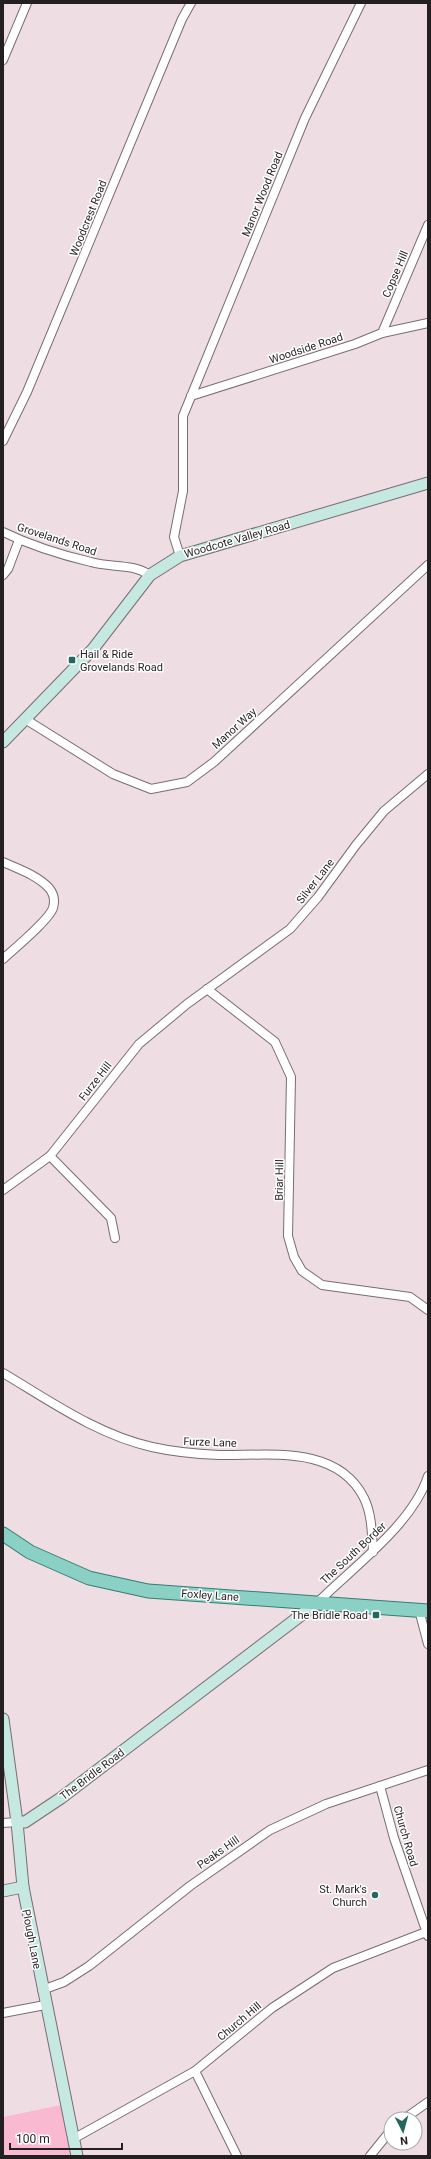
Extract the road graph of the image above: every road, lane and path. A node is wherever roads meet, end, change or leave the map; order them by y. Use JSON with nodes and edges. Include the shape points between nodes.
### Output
{"nodes":[{"id":1,"x":27,"y":3,"type":"edge"},
{"id":2,"x":191,"y":3,"type":"edge"},
{"id":3,"x":361,"y":3,"type":"edge"},
{"id":4,"x":3,"y":60,"type":"edge"},
{"id":5,"x":428,"y":225,"type":"edge"},
{"id":6,"x":428,"y":323,"type":"edge"},
{"id":7,"x":382,"y":333,"type":"junction"},
{"id":8,"x":191,"y":396,"type":"junction"},
{"id":9,"x":3,"y":441,"type":"edge"},
{"id":10,"x":428,"y":483,"type":"edge"},
{"id":11,"x":3,"y":532,"type":"edge"},
{"id":12,"x":19,"y":540,"type":"junction"},
{"id":13,"x":180,"y":556,"type":"junction"},
{"id":14,"x":428,"y":565,"type":"edge"},
{"id":15,"x":3,"y":575,"type":"edge"},
{"id":16,"x":150,"y":576,"type":"junction"},
{"id":17,"x":25,"y":719,"type":"junction"},
{"id":18,"x":3,"y":742,"type":"edge"},
{"id":19,"x":428,"y":774,"type":"edge"},
{"id":20,"x":3,"y":862,"type":"edge"},
{"id":21,"x":3,"y":959,"type":"edge"},
{"id":22,"x":207,"y":989,"type":"junction"},
{"id":23,"x":50,"y":1156,"type":"junction"},
{"id":24,"x":3,"y":1190,"type":"edge"},
{"id":25,"x":115,"y":1238,"type":"dead end"},
{"id":26,"x":428,"y":1310,"type":"edge"},
{"id":27,"x":3,"y":1374,"type":"edge"},
{"id":28,"x":428,"y":1478,"type":"edge"},
{"id":29,"x":3,"y":1534,"type":"edge"},
{"id":30,"x":373,"y":1552,"type":"junction"},
{"id":31,"x":317,"y":1603,"type":"junction"},
{"id":32,"x":423,"y":1610,"type":"edge"},
{"id":33,"x":428,"y":1644,"type":"edge"},
{"id":34,"x":3,"y":1719,"type":"edge"},
{"id":35,"x":428,"y":1770,"type":"edge"},
{"id":36,"x":380,"y":1786,"type":"junction"},
{"id":37,"x":17,"y":1822,"type":"junction"},
{"id":38,"x":3,"y":1823,"type":"edge"},
{"id":39,"x":22,"y":1887,"type":"junction"},
{"id":40,"x":3,"y":1891,"type":"edge"},
{"id":41,"x":427,"y":1935,"type":"edge"},
{"id":42,"x":42,"y":1990,"type":"junction"},
{"id":43,"x":45,"y":2005,"type":"junction"},
{"id":44,"x":3,"y":2013,"type":"edge"},
{"id":45,"x":195,"y":2071,"type":"junction"},
{"id":46,"x":428,"y":2102,"type":"edge"},
{"id":47,"x":415,"y":2111,"type":"edge"},
{"id":48,"x":72,"y":2139,"type":"junction"},
{"id":49,"x":383,"y":2140,"type":"edge"},
{"id":50,"x":77,"y":2156,"type":"edge"},
{"id":51,"x":237,"y":2156,"type":"edge"},
{"id":52,"x":370,"y":2156,"type":"edge"}],
"edges":[{"from":1,"to":4,"type":"street"},
{"from":2,"to":9,"type":"street","name":"Woodcrest Road","via":[[182,19],[28,392]]},
{"from":3,"to":8,"type":"street","name":"Manor Wood Road","via":[[305,118]]},
{"from":5,"to":7,"type":"street","name":"Copse Hill"},
{"from":6,"to":7,"type":"street","name":"Woodside Road"},
{"from":7,"to":8,"type":"street","name":"Woodside Road"},
{"from":8,"to":13,"type":"street","name":"Manor Wood Road","via":[[183,416],[183,491],[174,537]]},
{"from":10,"to":13,"type":"street","name":"Woodcote Valley Road"},
{"from":11,"to":12,"type":"street","name":"Grovelands Road"},
{"from":12,"to":15,"type":"street","via":[[8,569]]},
{"from":12,"to":16,"type":"street","name":"Grovelands Road","via":[[91,563],[139,568]]},
{"from":13,"to":16,"type":"street","name":"Woodcote Valley Road"},
{"from":14,"to":17,"type":"street","name":"Manor Way","via":[[214,762],[187,782],[151,789],[113,774]]},
{"from":16,"to":17,"type":"street","name":"Woodcote Valley Road","via":[[93,649]]},
{"from":17,"to":18,"type":"street","name":"Woodcote Valley Road"},
{"from":19,"to":22,"type":"street","name":"Silver Lane","via":[[397,798],[380,816],[290,929]]},
{"from":20,"to":21,"type":"street","via":[[48,887],[54,902],[50,914]]},
{"from":22,"to":23,"type":"street","name":"Furze Hill","via":[[138,1044]]},
{"from":22,"to":26,"type":"street","name":"Briar Hill","via":[[275,1042],[291,1077],[288,1236],[294,1257],[302,1271],[322,1285],[410,1297]]},
{"from":23,"to":24,"type":"street","name":"Furze Hill"},
{"from":23,"to":25,"type":"street","via":[[111,1218]]},
{"from":27,"to":30,"type":"street","name":"Furze Lane","via":[[98,1428],[140,1444],[184,1452],[290,1454],[332,1467],[350,1480],[365,1499],[369,1512]]},
{"from":28,"to":30,"type":"street","name":"The South Border","via":[[398,1525]]},
{"from":29,"to":31,"type":"main road","name":"Foxley Lane","via":[[30,1552],[89,1578],[148,1591]]},
{"from":30,"to":31,"type":"street","name":"The South Border"},
{"from":31,"to":32,"type":"main road","name":"Foxley Lane"},
{"from":31,"to":37,"type":"street","name":"The Bridle Road","via":[[61,1798],[25,1822]]},
{"from":32,"to":33,"type":"street"},
{"from":34,"to":37,"type":"street","name":"Plough Lane"},
{"from":35,"to":36,"type":"street","name":"Peaks Hill"},
{"from":36,"to":41,"type":"street","name":"Church Road","via":[[394,1838]]},
{"from":36,"to":42,"type":"street","name":"Peaks Hill","via":[[326,1804],[270,1830],[220,1863],[89,1966],[64,1982]]},
{"from":37,"to":38,"type":"street"},
{"from":37,"to":39,"type":"street","name":"Plough Lane"},
{"from":39,"to":40,"type":"street"},
{"from":39,"to":42,"type":"street","name":"Plough Lane"},
{"from":41,"to":45,"type":"street","name":"Church Hill","via":[[333,1968],[272,2008]]},
{"from":42,"to":43,"type":"street","name":"Plough Lane"},
{"from":43,"to":44,"type":"street"},
{"from":43,"to":48,"type":"street","name":"Plough Lane"},
{"from":45,"to":48,"type":"street","name":"Church Hill"},
{"from":45,"to":51,"type":"street"},
{"from":46,"to":47,"type":"street"},
{"from":48,"to":50,"type":"street","name":"Plough Lane"},
{"from":49,"to":52,"type":"street"}]}
